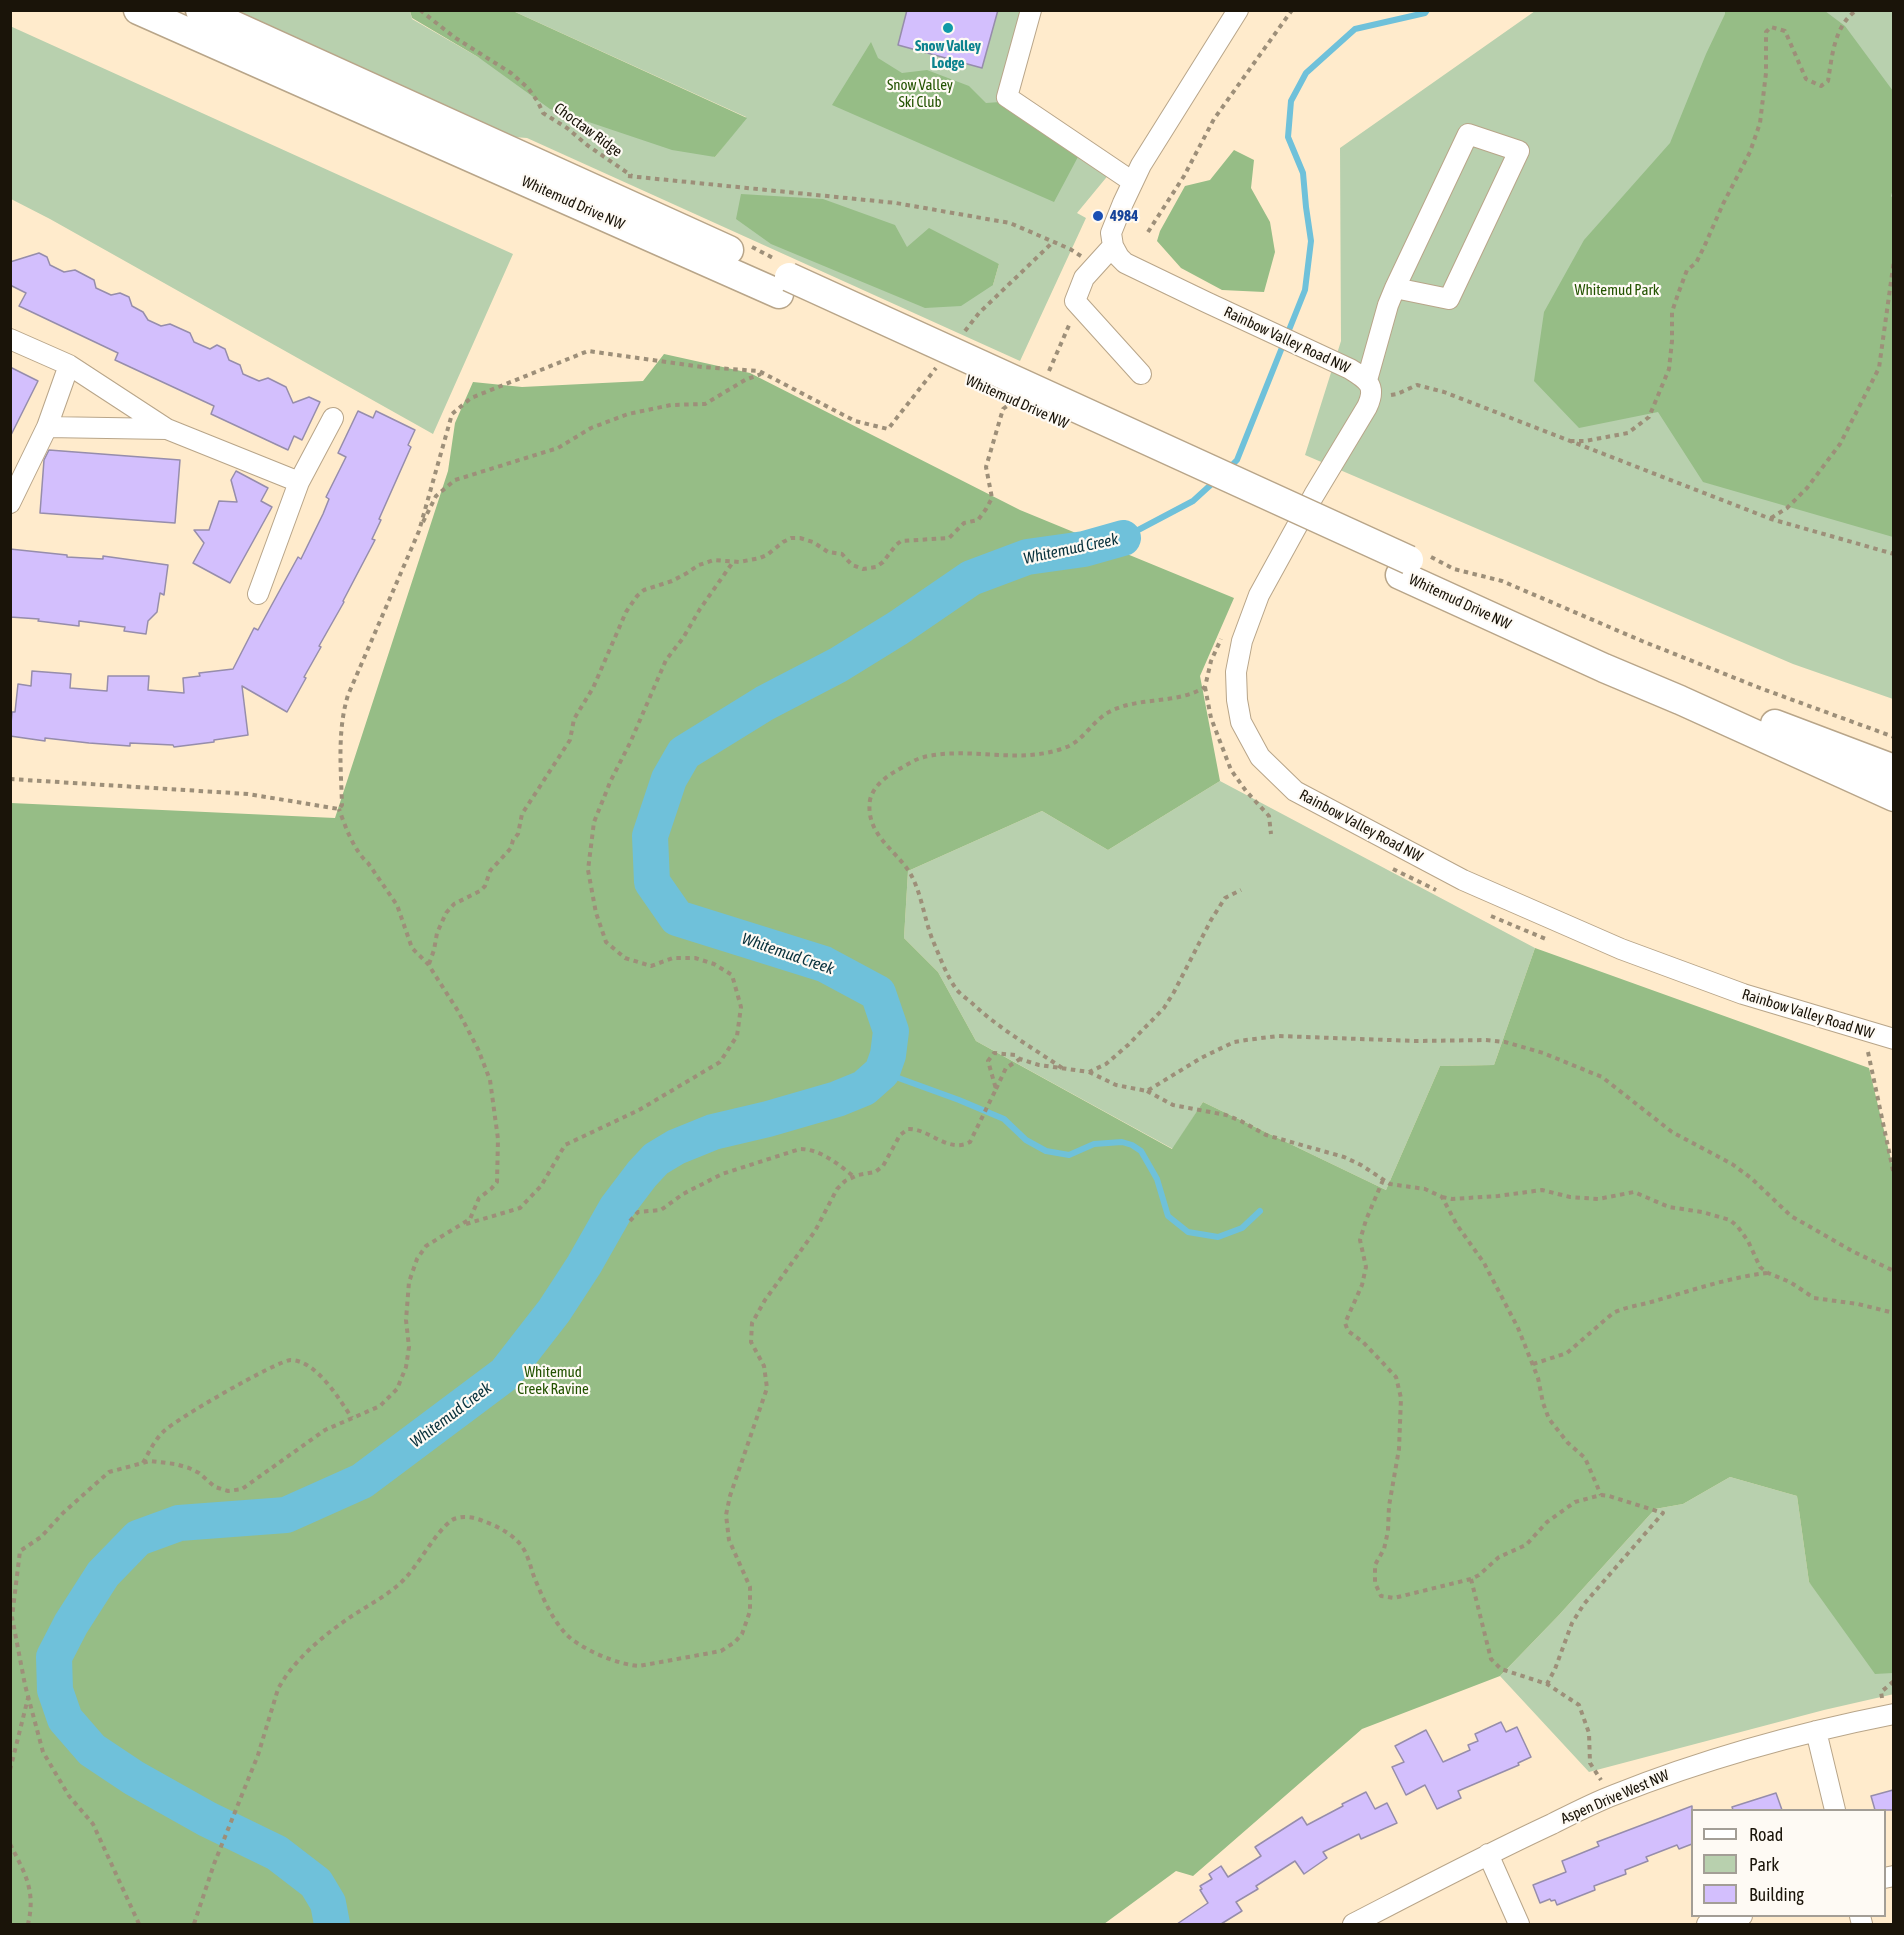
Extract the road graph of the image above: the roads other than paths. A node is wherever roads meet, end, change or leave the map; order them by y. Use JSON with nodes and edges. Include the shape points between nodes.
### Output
{"nodes":[{"id":1,"x":138,"y":10,"type":"edge"},
{"id":2,"x":200,"y":10,"type":"edge"},
{"id":3,"x":1031,"y":10,"type":"edge"},
{"id":4,"x":1238,"y":10,"type":"edge"},
{"id":5,"x":1133,"y":182,"type":"junction"},
{"id":6,"x":1113,"y":246,"type":"junction"},
{"id":7,"x":784,"y":285,"type":"junction"},
{"id":8,"x":1395,"y":288,"type":"junction"},
{"id":9,"x":10,"y":339,"type":"edge"},
{"id":10,"x":69,"y":365,"type":"junction"},
{"id":11,"x":1141,"y":374,"type":"dead end"},
{"id":12,"x":1367,"y":380,"type":"junction"},
{"id":13,"x":333,"y":418,"type":"dead end"},
{"id":14,"x":47,"y":427,"type":"junction"},
{"id":15,"x":167,"y":429,"type":"junction"},
{"id":16,"x":299,"y":482,"type":"junction"},
{"id":17,"x":10,"y":503,"type":"edge"},
{"id":18,"x":1411,"y":563,"type":"junction"},
{"id":19,"x":258,"y":594,"type":"dead end"},
{"id":20,"x":1893,"y":769,"type":"edge"},
{"id":21,"x":1893,"y":797,"type":"edge"},
{"id":22,"x":1893,"y":1039,"type":"edge"},
{"id":23,"x":1893,"y":1714,"type":"edge"},
{"id":24,"x":1816,"y":1731,"type":"junction"},
{"id":25,"x":1835,"y":1809,"type":"edge"},
{"id":26,"x":1488,"y":1854,"type":"junction"},
{"id":27,"x":1738,"y":1917,"type":"edge"},
{"id":28,"x":1353,"y":1924,"type":"edge"},
{"id":29,"x":1520,"y":1924,"type":"edge"},
{"id":30,"x":1707,"y":1924,"type":"edge"}],
"edges":[{"from":1,"to":7,"type":"highway","name":"Whitemud Drive NW"},
{"from":2,"to":7,"type":"highway","name":"Whitemud Drive NW"},
{"from":3,"to":5,"type":"street","via":[[1007,97]]},
{"from":4,"to":5,"type":"street"},
{"from":5,"to":6,"type":"street","via":[[1111,233]]},
{"from":6,"to":11,"type":"street","via":[[1084,278],[1076,301]]},
{"from":6,"to":12,"type":"street","name":"Rainbow Valley Road NW","via":[[1125,262]]},
{"from":7,"to":18,"type":"highway","name":"Whitemud Drive NW","bridge":true},
{"from":8,"to":8,"type":"street","via":[[1468,134],[1519,150],[1449,299]]},
{"from":8,"to":12,"type":"street"},
{"from":9,"to":10,"type":"street"},
{"from":10,"to":14,"type":"street"},
{"from":10,"to":15,"type":"street"},
{"from":12,"to":22,"type":"street","name":"Rainbow Valley Road NW","via":[[1372,396],[1259,595],[1242,641],[1236,672],[1237,700],[1241,722],[1260,757],[1295,791],[1463,880],[1621,949],[1743,994]]},
{"from":13,"to":16,"type":"street"},
{"from":14,"to":15,"type":"street"},
{"from":14,"to":17,"type":"street"},
{"from":15,"to":16,"type":"street"},
{"from":16,"to":19,"type":"street"},
{"from":18,"to":20,"type":"highway","name":"Whitemud Drive NW","via":[[1744,712]]},
{"from":18,"to":21,"type":"highway","name":"Whitemud Drive NW","via":[[1604,668]]},
{"from":23,"to":24,"type":"street","name":"Aspen Drive West NW"},
{"from":24,"to":25,"type":"street"},
{"from":24,"to":26,"type":"street","name":"Aspen Drive West NW","via":[[1715,1759],[1612,1796]]},
{"from":26,"to":28,"type":"street","name":"Aspen Drive West NW"},
{"from":26,"to":29,"type":"street"},
{"from":27,"to":30,"type":"street"}]}
